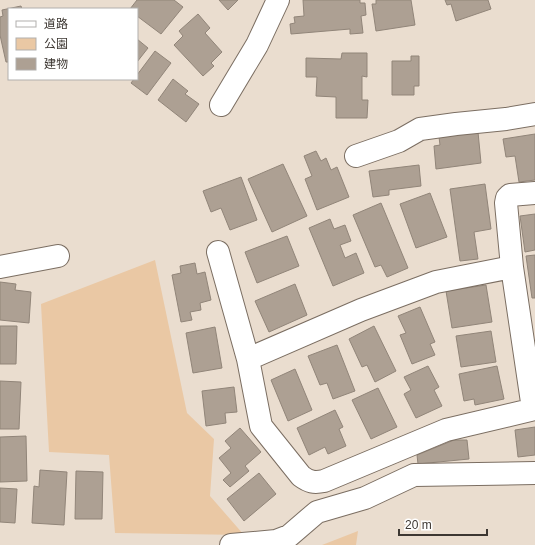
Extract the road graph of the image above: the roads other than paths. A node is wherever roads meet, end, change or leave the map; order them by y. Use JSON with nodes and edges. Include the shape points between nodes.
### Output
{"nodes":[{"id":1,"x":278,"y":0,"type":"edge"},
{"id":2,"x":221,"y":105,"type":"dead end"},
{"id":3,"x":535,"y":114,"type":"edge"},
{"id":4,"x":356,"y":156,"type":"dead end"},
{"id":5,"x":535,"y":193,"type":"edge"},
{"id":6,"x":218,"y":252,"type":"dead end"},
{"id":7,"x":58,"y":256,"type":"dead end"},
{"id":8,"x":0,"y":267,"type":"edge"},
{"id":9,"x":512,"y":267,"type":"junction"},
{"id":10,"x":248,"y":359,"type":"junction"},
{"id":11,"x":534,"y":409,"type":"edge"},
{"id":12,"x":535,"y":473,"type":"edge"},
{"id":13,"x":308,"y":481,"type":"junction"},
{"id":14,"x":317,"y":512,"type":"junction"},
{"id":15,"x":231,"y":545,"type":"edge"}],
"edges":[{"from":1,"to":2,"type":"street","via":[[257,45]]},
{"from":3,"to":4,"type":"street","via":[[420,129],[400,141]]},
{"from":5,"to":9,"type":"street","via":[[515,193],[507,198]]},
{"from":6,"to":10,"type":"street"},
{"from":7,"to":8,"type":"street"},
{"from":9,"to":10,"type":"street","via":[[436,282],[360,310]]},
{"from":9,"to":11,"type":"street"},
{"from":10,"to":13,"type":"street","via":[[262,426],[301,476]]},
{"from":11,"to":13,"type":"street","via":[[446,430],[324,481]]},
{"from":12,"to":14,"type":"street","via":[[414,475],[365,498]]},
{"from":13,"to":14,"type":"street"},
{"from":14,"to":15,"type":"street","via":[[289,536],[276,541]]}]}
